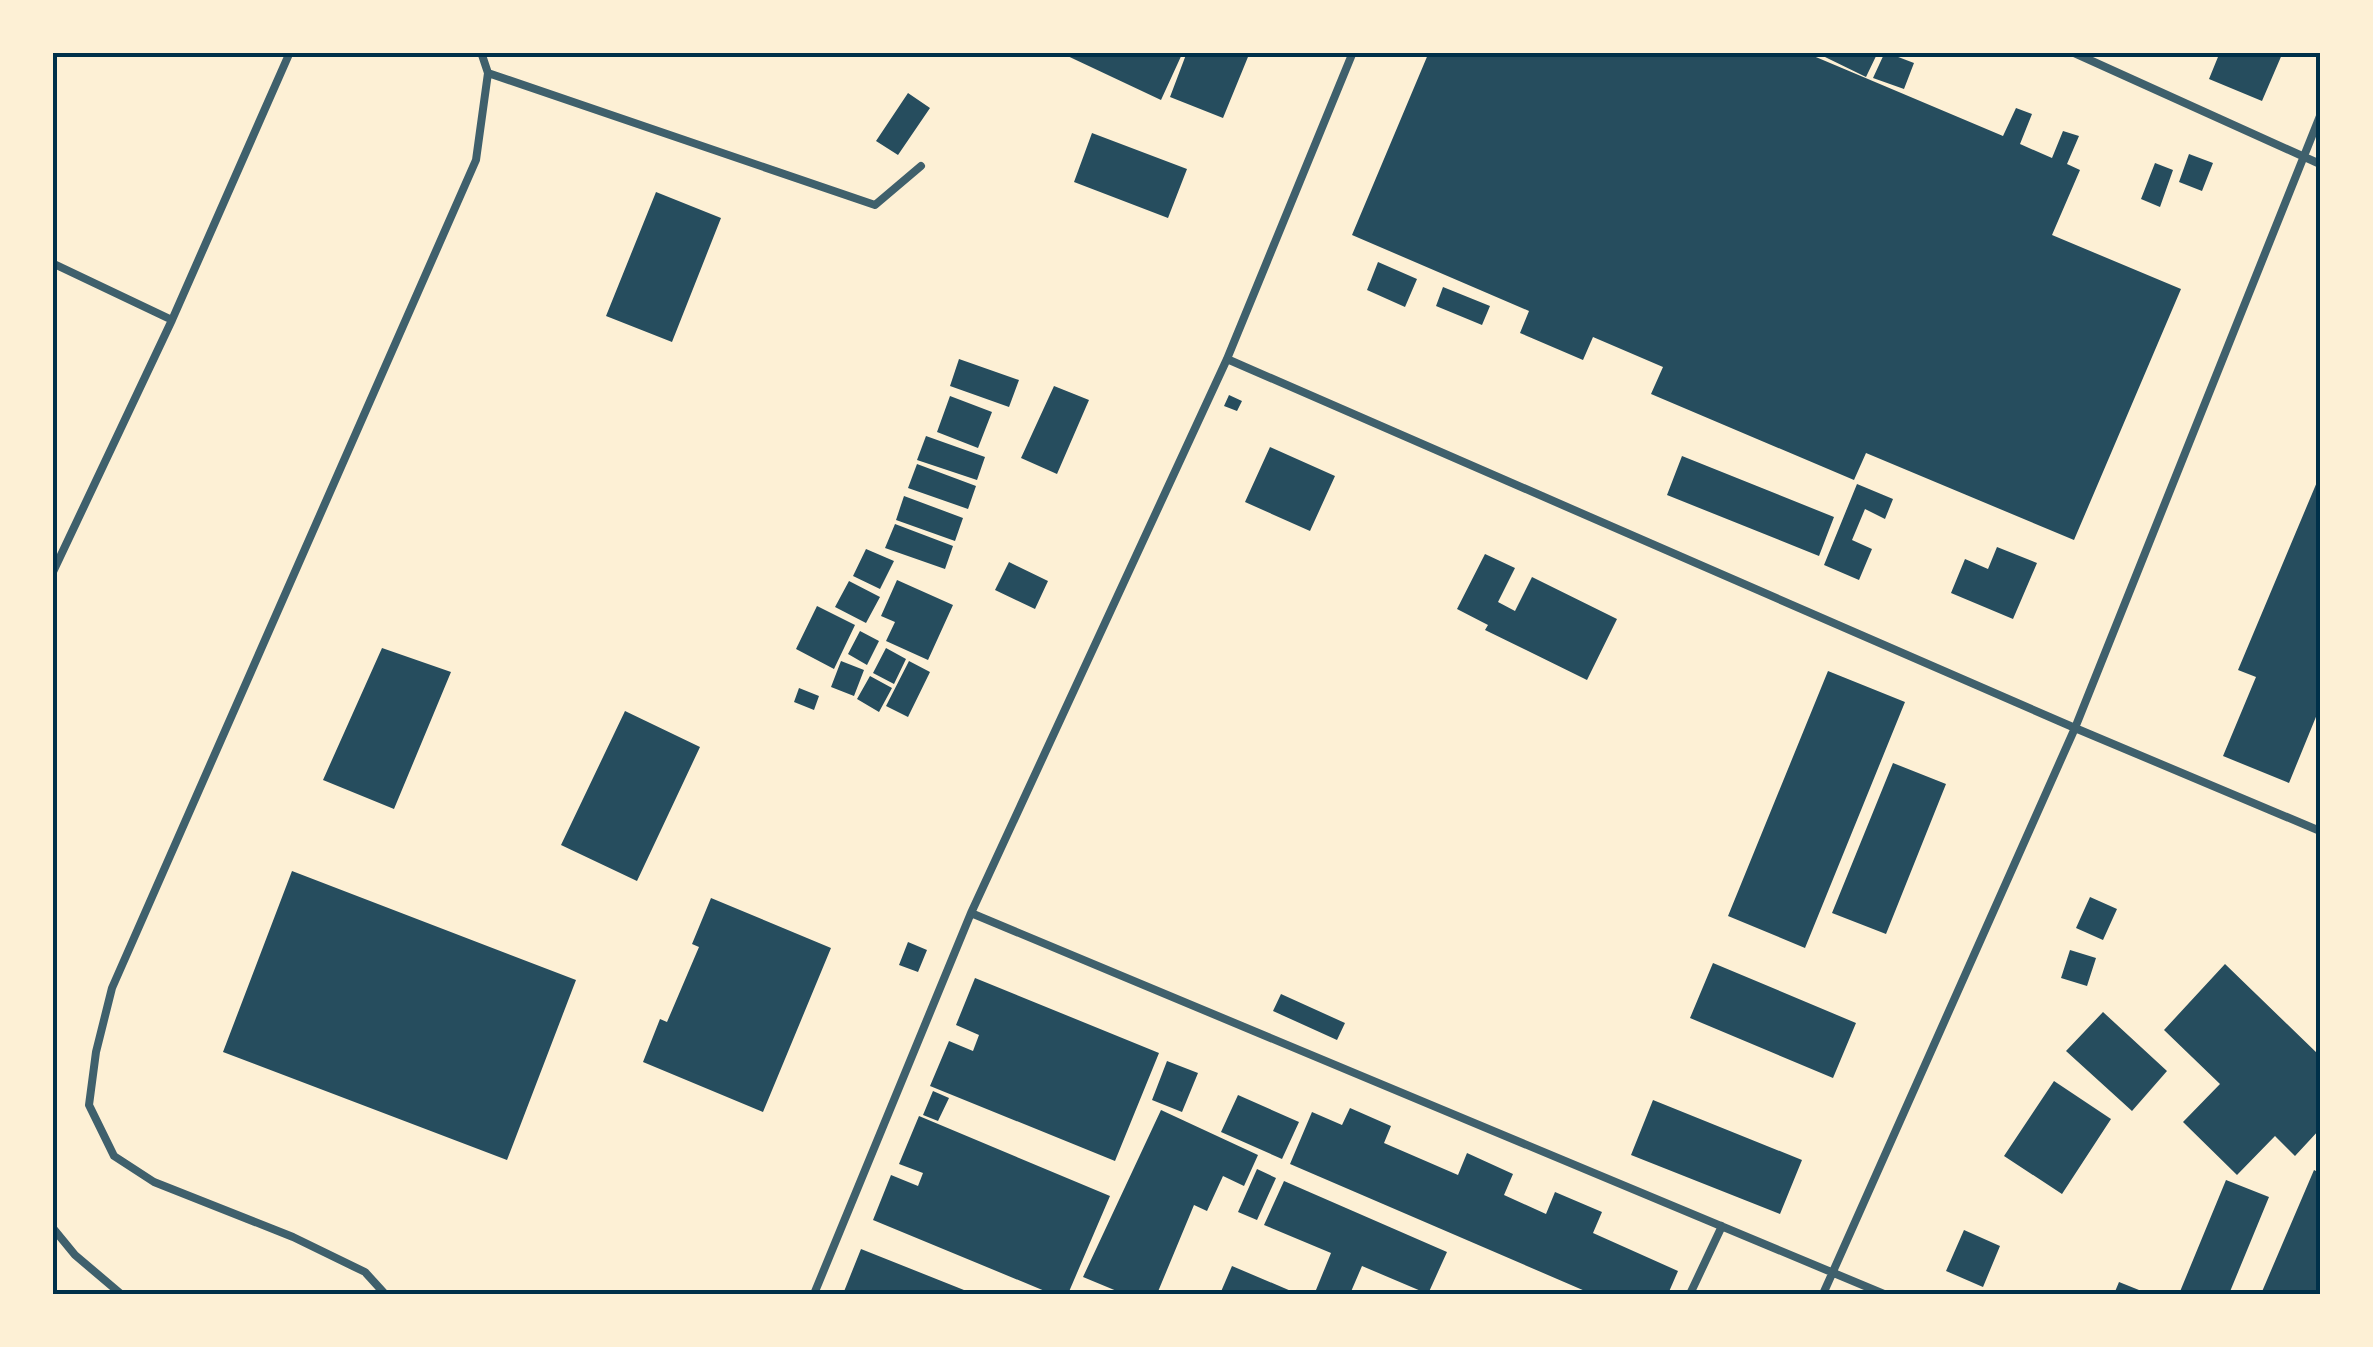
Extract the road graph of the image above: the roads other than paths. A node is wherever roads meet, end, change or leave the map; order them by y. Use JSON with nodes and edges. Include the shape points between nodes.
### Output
{"nodes":[{"id":1,"x":290,"y":52,"type":"edge"},
{"id":2,"x":480,"y":52,"type":"edge"},
{"id":3,"x":1353,"y":52,"type":"edge"},
{"id":4,"x":2072,"y":52,"type":"edge"},
{"id":5,"x":488,"y":72,"type":"junction"},
{"id":6,"x":2320,"y":116,"type":"edge"},
{"id":7,"x":2304,"y":156,"type":"junction"},
{"id":8,"x":2320,"y":164,"type":"edge"},
{"id":9,"x":921,"y":166,"type":"dead end"},
{"id":10,"x":52,"y":262,"type":"edge"},
{"id":11,"x":172,"y":320,"type":"junction"},
{"id":12,"x":1227,"y":359,"type":"junction"},
{"id":13,"x":52,"y":574,"type":"edge"},
{"id":14,"x":2075,"y":728,"type":"junction"},
{"id":15,"x":2320,"y":831,"type":"edge"},
{"id":16,"x":970,"y":912,"type":"junction"},
{"id":17,"x":1722,"y":1226,"type":"junction"},
{"id":18,"x":52,"y":1227,"type":"edge"},
{"id":19,"x":1833,"y":1273,"type":"junction"},
{"id":20,"x":121,"y":1294,"type":"edge"},
{"id":21,"x":385,"y":1294,"type":"edge"},
{"id":22,"x":814,"y":1294,"type":"edge"},
{"id":23,"x":1690,"y":1294,"type":"edge"},
{"id":24,"x":1823,"y":1294,"type":"edge"},
{"id":25,"x":1884,"y":1294,"type":"edge"}],
"edges":[{"from":1,"to":11,"type":"lane"},
{"from":2,"to":5,"type":"lane"},
{"from":3,"to":12,"type":"lane"},
{"from":4,"to":7,"type":"lane"},
{"from":5,"to":9,"type":"lane","via":[[875,205]]},
{"from":5,"to":21,"type":"lane","via":[[476,160],[112,988],[88,1105],[114,1156],[154,1182],[365,1272]]},
{"from":6,"to":7,"type":"lane"},
{"from":7,"to":8,"type":"lane"},
{"from":7,"to":14,"type":"lane"},
{"from":10,"to":11,"type":"lane"},
{"from":11,"to":13,"type":"lane"},
{"from":12,"to":14,"type":"lane"},
{"from":12,"to":16,"type":"lane"},
{"from":14,"to":15,"type":"lane"},
{"from":14,"to":19,"type":"lane"},
{"from":16,"to":17,"type":"lane"},
{"from":16,"to":22,"type":"lane"},
{"from":17,"to":19,"type":"lane"},
{"from":17,"to":23,"type":"lane"},
{"from":18,"to":20,"type":"lane"},
{"from":19,"to":24,"type":"lane"},
{"from":19,"to":25,"type":"lane"}]}
